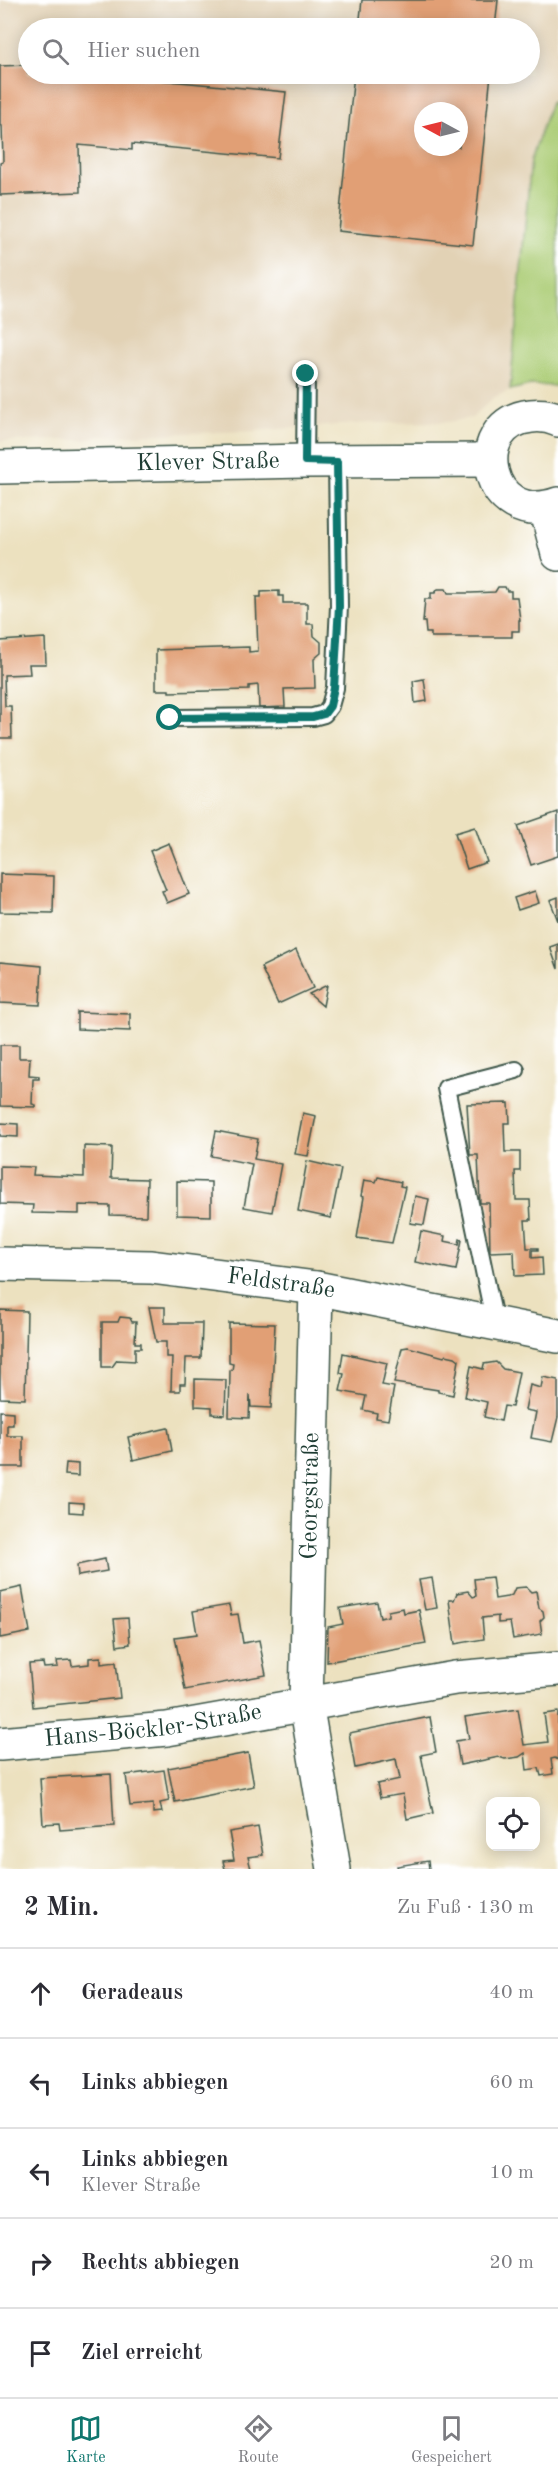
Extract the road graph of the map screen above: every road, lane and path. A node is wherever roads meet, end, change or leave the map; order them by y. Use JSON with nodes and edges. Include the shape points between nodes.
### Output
{"nodes":[{"id":1,"x":306,"y":374,"type":"dead end"},
{"id":2,"x":558,"y":420,"type":"edge"},
{"id":3,"x":490,"y":460,"type":"junction"},
{"id":4,"x":305,"y":461,"type":"junction"},
{"id":5,"x":337,"y":462,"type":"junction"},
{"id":6,"x":0,"y":467,"type":"edge"},
{"id":7,"x":552,"y":506,"type":"edge"},
{"id":8,"x":558,"y":554,"type":"edge"},
{"id":9,"x":170,"y":718,"type":"dead end"},
{"id":10,"x":516,"y":1070,"type":"dead end"},
{"id":11,"x":0,"y":1264,"type":"edge"},
{"id":12,"x":316,"y":1288,"type":"junction"},
{"id":13,"x":495,"y":1324,"type":"junction"},
{"id":14,"x":558,"y":1336,"type":"edge"},
{"id":15,"x":558,"y":1669,"type":"edge"},
{"id":16,"x":306,"y":1703,"type":"junction"},
{"id":17,"x":0,"y":1744,"type":"edge"},
{"id":18,"x":334,"y":1869,"type":"edge"}],
"edges":[{"from":1,"to":4,"type":"lane"},
{"from":2,"to":3,"type":"street","via":[[539,415],[511,423],[500,433]]},
{"from":3,"to":5,"type":"street","name":"Klever Straße"},
{"from":3,"to":7,"type":"street","via":[[497,487],[507,498],[532,509]]},
{"from":4,"to":5,"type":"street","name":"Klever Straße"},
{"from":4,"to":6,"type":"street","name":"Klever Straße"},
{"from":5,"to":9,"type":"lane","via":[[339,606],[330,706],[324,714],[313,717]]},
{"from":7,"to":8,"type":"street"},
{"from":10,"to":13,"type":"lane","via":[[446,1088]]},
{"from":11,"to":12,"type":"street","name":"Feldstraße","via":[[151,1267]]},
{"from":12,"to":13,"type":"street","name":"Feldstraße"},
{"from":12,"to":16,"type":"street","name":"Georgstraße"},
{"from":13,"to":14,"type":"street","name":"Feldstraße"},
{"from":15,"to":16,"type":"street","via":[[455,1678]]},
{"from":16,"to":17,"type":"street","name":"Hans-Böckler-Straße","via":[[167,1729]]},
{"from":16,"to":18,"type":"street","name":"Georgstraße"}]}
